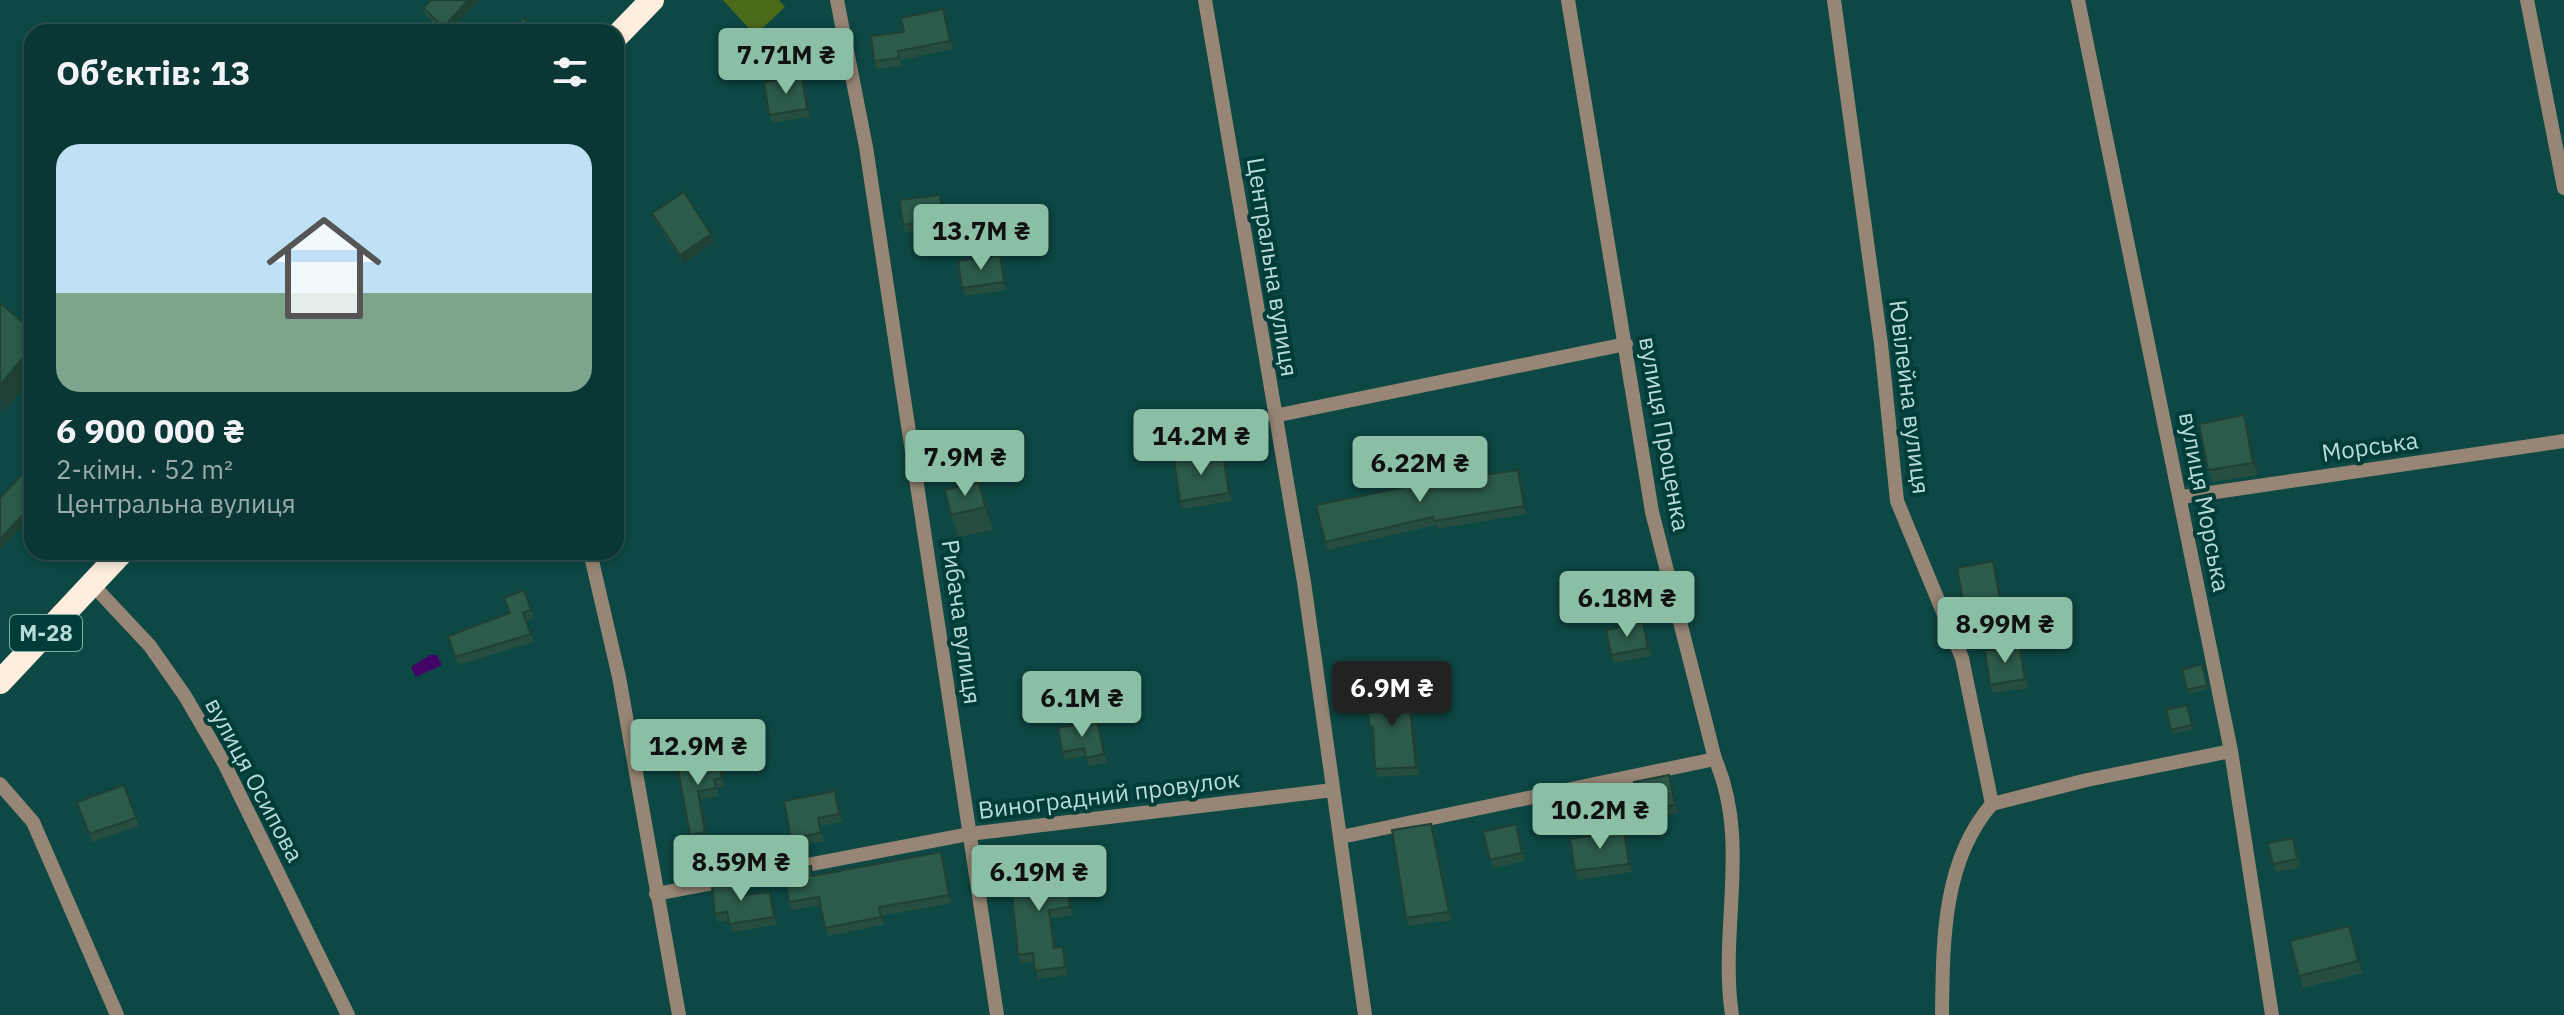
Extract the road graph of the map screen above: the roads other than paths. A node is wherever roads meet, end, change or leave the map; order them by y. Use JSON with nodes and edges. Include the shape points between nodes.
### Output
{"nodes":[{"id":1,"x":652,"y":0,"type":"edge"},
{"id":2,"x":837,"y":0,"type":"edge"},
{"id":3,"x":1205,"y":0,"type":"edge"},
{"id":4,"x":1568,"y":0,"type":"edge"},
{"id":5,"x":1834,"y":0,"type":"edge"},
{"id":6,"x":2078,"y":0,"type":"edge"},
{"id":7,"x":2527,"y":0,"type":"edge"},
{"id":8,"x":624,"y":29,"type":"edge"},
{"id":9,"x":2564,"y":188,"type":"edge"},
{"id":10,"x":1626,"y":344,"type":"junction"},
{"id":11,"x":1274,"y":416,"type":"junction"},
{"id":12,"x":2564,"y":441,"type":"edge"},
{"id":13,"x":2182,"y":497,"type":"junction"},
{"id":14,"x":114,"y":560,"type":"edge"},
{"id":15,"x":592,"y":560,"type":"edge"},
{"id":16,"x":92,"y":584,"type":"junction"},
{"id":17,"x":0,"y":682,"type":"edge"},
{"id":18,"x":2231,"y":751,"type":"junction"},
{"id":19,"x":1715,"y":759,"type":"junction"},
{"id":20,"x":0,"y":784,"type":"edge"},
{"id":21,"x":1333,"y":790,"type":"junction"},
{"id":22,"x":1992,"y":804,"type":"junction"},
{"id":23,"x":969,"y":834,"type":"junction"},
{"id":24,"x":1341,"y":837,"type":"junction"},
{"id":25,"x":656,"y":894,"type":"junction"},
{"id":26,"x":117,"y":1015,"type":"edge"},
{"id":27,"x":348,"y":1015,"type":"edge"},
{"id":28,"x":679,"y":1015,"type":"edge"},
{"id":29,"x":997,"y":1015,"type":"edge"},
{"id":30,"x":1365,"y":1015,"type":"edge"},
{"id":31,"x":1732,"y":1015,"type":"edge"},
{"id":32,"x":1942,"y":1015,"type":"edge"},
{"id":33,"x":2272,"y":1015,"type":"edge"}],
"edges":[{"from":1,"to":8,"type":"highway"},
{"from":2,"to":23,"type":"street","name":"Рибача вулиця","via":[[866,147]]},
{"from":3,"to":11,"type":"street","name":"Центральна вулиця"},
{"from":4,"to":10,"type":"street","name":"вулиця Проценка"},
{"from":5,"to":22,"type":"street","name":"Ювілейна вулиця","via":[[1897,501],[1962,658]]},
{"from":6,"to":13,"type":"street","name":"вулиця Морська"},
{"from":7,"to":9,"type":"street"},
{"from":10,"to":11,"type":"street"},
{"from":10,"to":19,"type":"street","name":"вулиця Проценка","via":[[1652,512]]},
{"from":11,"to":21,"type":"street","name":"Центральна вулиця"},
{"from":12,"to":13,"type":"street","name":"Морська"},
{"from":13,"to":18,"type":"street","name":"вулиця Морська"},
{"from":14,"to":16,"type":"highway","number":"М-28"},
{"from":15,"to":25,"type":"street","via":[[619,677]]},
{"from":16,"to":17,"type":"highway","number":"М-28"},
{"from":16,"to":27,"type":"street","name":"вулиця Осипова","via":[[150,646],[185,696],[224,763]]},
{"from":18,"to":22,"type":"street"},
{"from":18,"to":33,"type":"street","name":"вулиця Морська"},
{"from":19,"to":24,"type":"street"},
{"from":19,"to":31,"type":"street","name":"вулиця Проценка","via":[[1725,781],[1735,848],[1728,989]]},
{"from":20,"to":26,"type":"street","via":[[33,822]]},
{"from":21,"to":23,"type":"street","name":"Виноградний провулок"},
{"from":21,"to":24,"type":"street","name":"Центральна вулиця"},
{"from":22,"to":32,"type":"street","via":[[1975,824],[1951,885]]},
{"from":23,"to":25,"type":"street","name":"Виноградний провулок"},
{"from":23,"to":29,"type":"street","name":"Рибача вулиця"},
{"from":24,"to":30,"type":"street","name":"Центральна вулиця"},
{"from":25,"to":28,"type":"street"}]}
